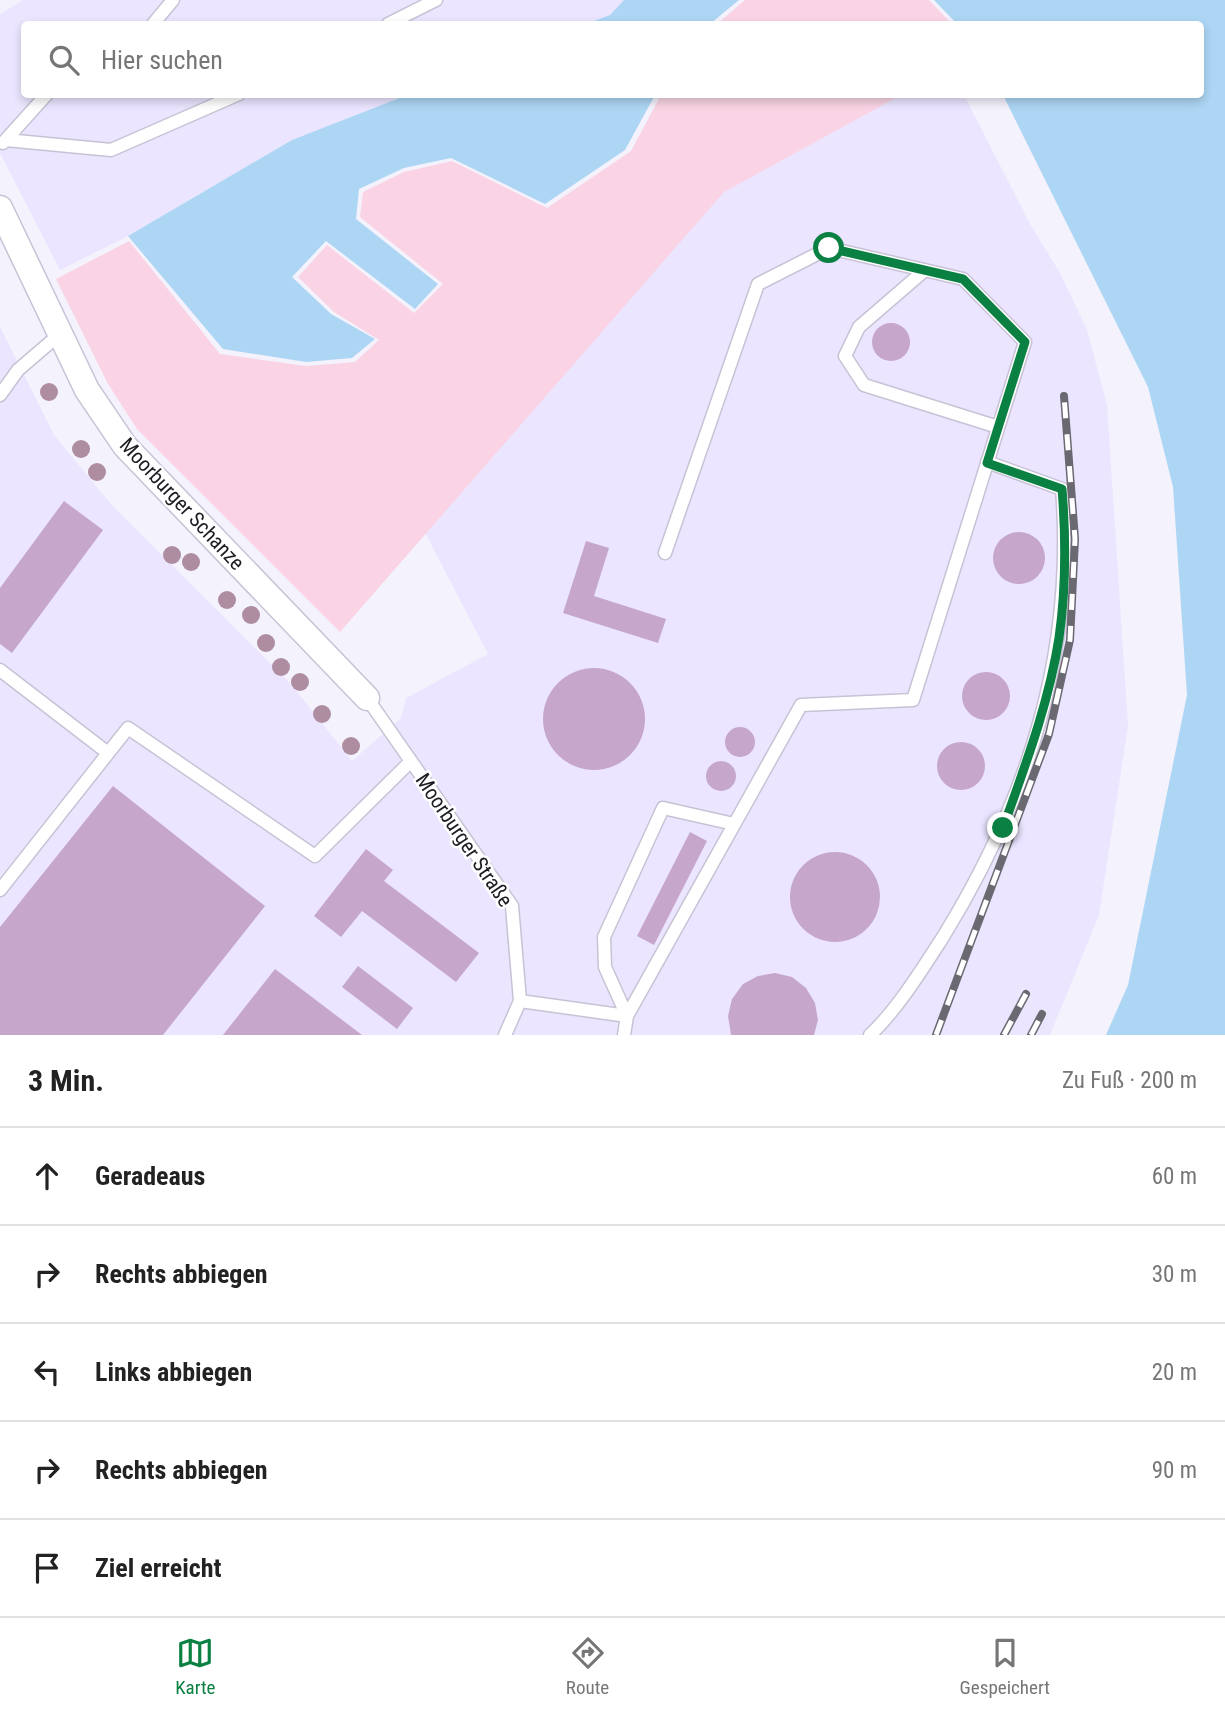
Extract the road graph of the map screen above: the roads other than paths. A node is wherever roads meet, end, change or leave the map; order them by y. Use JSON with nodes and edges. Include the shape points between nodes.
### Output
{"nodes":[{"id":1,"x":173,"y":0,"type":"edge"},
{"id":2,"x":436,"y":0,"type":"edge"},
{"id":3,"x":156,"y":21,"type":"edge"},
{"id":4,"x":394,"y":21,"type":"edge"},
{"id":5,"x":43,"y":98,"type":"edge"},
{"id":6,"x":230,"y":98,"type":"edge"},
{"id":7,"x":3,"y":143,"type":"edge"},
{"id":8,"x":0,"y":208,"type":"edge"},
{"id":9,"x":925,"y":270,"type":"junction"},
{"id":10,"x":61,"y":333,"type":"junction"},
{"id":11,"x":1,"y":387,"type":"edge"},
{"id":12,"x":998,"y":427,"type":"junction"},
{"id":13,"x":987,"y":463,"type":"junction"},
{"id":14,"x":665,"y":553,"type":"dead end"},
{"id":15,"x":0,"y":670,"type":"edge"},
{"id":16,"x":366,"y":698,"type":"joint"},
{"id":17,"x":108,"y":753,"type":"junction"},
{"id":18,"x":411,"y":761,"type":"junction"},
{"id":19,"x":734,"y":824,"type":"junction"},
{"id":20,"x":0,"y":890,"type":"edge"},
{"id":21,"x":520,"y":1001,"type":"junction"},
{"id":22,"x":626,"y":1016,"type":"junction"},
{"id":23,"x":505,"y":1035,"type":"edge"},
{"id":24,"x":624,"y":1035,"type":"edge"},
{"id":25,"x":870,"y":1035,"type":"edge"}],
"edges":[{"from":1,"to":3,"type":"lane"},
{"from":2,"to":4,"type":"lane"},
{"from":5,"to":7,"type":"lane"},
{"from":6,"to":7,"type":"lane","via":[[111,150]]},
{"from":8,"to":10,"type":"street","name":"Moorburger Schanze"},
{"from":9,"to":12,"type":"lane","via":[[963,279],[1025,342]]},
{"from":9,"to":12,"type":"lane","via":[[859,327],[845,356],[864,385]]},
{"from":9,"to":14,"type":"lane","via":[[829,248],[758,284]]},
{"from":10,"to":11,"type":"lane"},
{"from":10,"to":16,"type":"street","name":"Moorburger Schanze","via":[[87,390],[125,446]]},
{"from":12,"to":13,"type":"lane"},
{"from":13,"to":19,"type":"lane","via":[[913,700],[801,705]]},
{"from":13,"to":25,"type":"lane","via":[[1062,489],[1066,539],[1059,638],[1037,731],[1003,828],[928,961]]},
{"from":15,"to":17,"type":"lane"},
{"from":16,"to":18,"type":"lane","name":"Moorburger Straße"},
{"from":17,"to":18,"type":"lane","via":[[128,728],[315,856]]},
{"from":17,"to":20,"type":"lane"},
{"from":18,"to":21,"type":"lane","name":"Moorburger Straße","via":[[512,906]]},
{"from":19,"to":22,"type":"lane"},
{"from":19,"to":22,"type":"lane","via":[[663,808],[604,937],[606,967]]},
{"from":21,"to":22,"type":"lane"},
{"from":21,"to":23,"type":"lane","name":"Moorburger Straße"},
{"from":22,"to":24,"type":"lane"}]}
